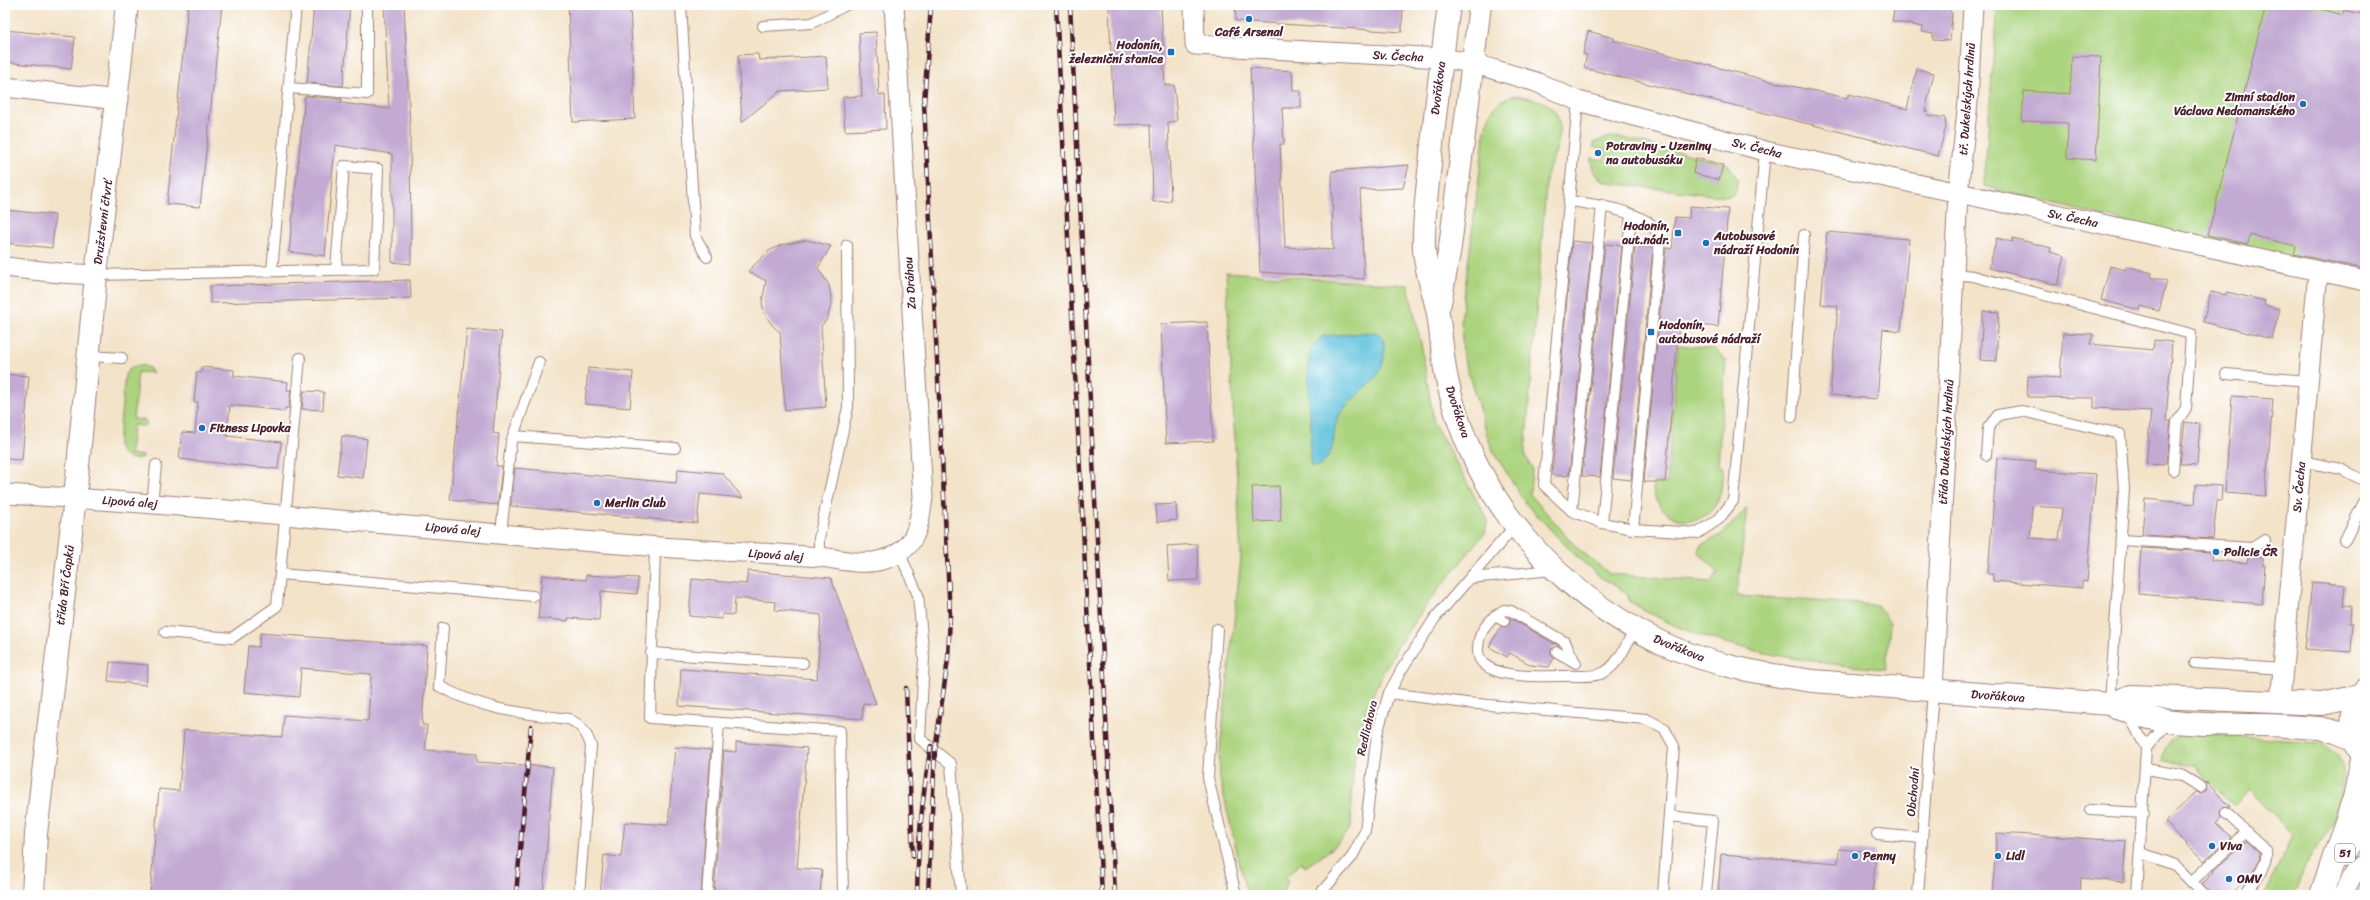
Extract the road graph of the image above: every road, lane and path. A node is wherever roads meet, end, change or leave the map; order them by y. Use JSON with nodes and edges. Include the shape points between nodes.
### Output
{"nodes":[{"id":1,"x":127,"y":5,"type":"edge"},
{"id":2,"x":296,"y":5,"type":"edge"},
{"id":3,"x":367,"y":5,"type":"edge"},
{"id":4,"x":681,"y":5,"type":"edge"},
{"id":5,"x":846,"y":5,"type":"edge"},
{"id":6,"x":894,"y":5,"type":"edge"},
{"id":7,"x":1194,"y":5,"type":"edge"},
{"id":8,"x":1450,"y":5,"type":"edge"},
{"id":9,"x":1480,"y":5,"type":"edge"},
{"id":10,"x":1973,"y":5,"type":"edge"},
{"id":11,"x":763,"y":26,"type":"dead end"},
{"id":12,"x":1442,"y":58,"type":"junction"},
{"id":13,"x":1472,"y":63,"type":"junction"},
{"id":14,"x":5,"y":87,"type":"edge"},
{"id":15,"x":289,"y":88,"type":"junction"},
{"id":16,"x":118,"y":100,"type":"junction"},
{"id":17,"x":1578,"y":101,"type":"junction"},
{"id":18,"x":1765,"y":151,"type":"junction"},
{"id":19,"x":1958,"y":193,"type":"junction"},
{"id":20,"x":1570,"y":201,"type":"junction"},
{"id":21,"x":1602,"y":205,"type":"junction"},
{"id":22,"x":1631,"y":215,"type":"junction"},
{"id":23,"x":1804,"y":235,"type":"dead end"},
{"id":24,"x":847,"y":245,"type":"dead end"},
{"id":25,"x":707,"y":257,"type":"dead end"},
{"id":26,"x":5,"y":267,"type":"edge"},
{"id":27,"x":336,"y":270,"type":"junction"},
{"id":28,"x":272,"y":271,"type":"junction"},
{"id":29,"x":2318,"y":272,"type":"junction"},
{"id":30,"x":1954,"y":274,"type":"junction"},
{"id":31,"x":96,"y":275,"type":"junction"},
{"id":32,"x":2365,"y":281,"type":"edge"},
{"id":33,"x":1438,"y":314,"type":"junction"},
{"id":34,"x":89,"y":356,"type":"junction"},
{"id":35,"x":122,"y":358,"type":"dead end"},
{"id":36,"x":300,"y":358,"type":"dead end"},
{"id":37,"x":539,"y":362,"type":"dead end"},
{"id":38,"x":2226,"y":374,"type":"dead end"},
{"id":39,"x":2308,"y":381,"type":"junction"},
{"id":40,"x":1792,"y":417,"type":"dead end"},
{"id":41,"x":513,"y":436,"type":"junction"},
{"id":42,"x":675,"y":448,"type":"dead end"},
{"id":43,"x":1986,"y":455,"type":"dead end"},
{"id":44,"x":2301,"y":461,"type":"junction"},
{"id":45,"x":156,"y":465,"type":"dead end"},
{"id":46,"x":2173,"y":470,"type":"dead end"},
{"id":47,"x":2365,"y":481,"type":"edge"},
{"id":48,"x":5,"y":494,"type":"edge"},
{"id":49,"x":75,"y":498,"type":"junction"},
{"id":50,"x":2365,"y":500,"type":"edge"},
{"id":51,"x":152,"y":504,"type":"junction"},
{"id":52,"x":1572,"y":511,"type":"junction"},
{"id":53,"x":286,"y":514,"type":"junction"},
{"id":54,"x":1602,"y":524,"type":"junction"},
{"id":55,"x":1514,"y":527,"type":"junction"},
{"id":56,"x":1633,"y":529,"type":"junction"},
{"id":57,"x":501,"y":533,"type":"junction"},
{"id":58,"x":2121,"y":540,"type":"junction"},
{"id":59,"x":2265,"y":540,"type":"dead end"},
{"id":60,"x":2346,"y":540,"type":"dead end"},
{"id":61,"x":655,"y":547,"type":"junction"},
{"id":62,"x":900,"y":554,"type":"junction"},
{"id":63,"x":819,"y":557,"type":"junction"},
{"id":64,"x":1555,"y":570,"type":"junction"},
{"id":65,"x":280,"y":574,"type":"junction"},
{"id":66,"x":1470,"y":578,"type":"junction"},
{"id":67,"x":533,"y":596,"type":"dead end"},
{"id":68,"x":1495,"y":616,"type":"junction"},
{"id":69,"x":1504,"y":621,"type":"dead end"},
{"id":70,"x":443,"y":628,"type":"dead end"},
{"id":71,"x":1635,"y":628,"type":"junction"},
{"id":72,"x":1217,"y":629,"type":"dead end"},
{"id":73,"x":165,"y":632,"type":"dead end"},
{"id":74,"x":1558,"y":652,"type":"dead end"},
{"id":75,"x":652,"y":653,"type":"junction"},
{"id":76,"x":1575,"y":662,"type":"junction"},
{"id":77,"x":803,"y":663,"type":"dead end"},
{"id":78,"x":2195,"y":663,"type":"dead end"},
{"id":79,"x":2283,"y":668,"type":"junction"},
{"id":80,"x":1584,"y":675,"type":"junction"},
{"id":81,"x":1933,"y":691,"type":"junction"},
{"id":82,"x":1389,"y":693,"type":"junction"},
{"id":83,"x":2362,"y":693,"type":"edge"},
{"id":84,"x":2280,"y":702,"type":"junction"},
{"id":85,"x":2119,"y":708,"type":"junction"},
{"id":86,"x":2169,"y":720,"type":"junction"},
{"id":87,"x":719,"y":723,"type":"junction"},
{"id":88,"x":2146,"y":748,"type":"junction"},
{"id":89,"x":2361,"y":750,"type":"edge"},
{"id":90,"x":2146,"y":770,"type":"junction"},
{"id":91,"x":2201,"y":787,"type":"dead end"},
{"id":92,"x":2090,"y":810,"type":"dead end"},
{"id":93,"x":2226,"y":813,"type":"dead end"},
{"id":94,"x":2144,"y":814,"type":"junction"},
{"id":95,"x":1670,"y":816,"type":"junction"},
{"id":96,"x":2365,"y":820,"type":"edge"},
{"id":97,"x":2246,"y":832,"type":"junction"},
{"id":98,"x":1877,"y":834,"type":"dead end"},
{"id":99,"x":1922,"y":838,"type":"junction"},
{"id":100,"x":2141,"y":853,"type":"junction"},
{"id":101,"x":2365,"y":865,"type":"edge"},
{"id":102,"x":2191,"y":882,"type":"junction"},
{"id":103,"x":2329,"y":892,"type":"edge"},
{"id":104,"x":1706,"y":893,"type":"dead end"},
{"id":105,"x":33,"y":895,"type":"edge"},
{"id":106,"x":579,"y":895,"type":"edge"},
{"id":107,"x":707,"y":895,"type":"edge"},
{"id":108,"x":843,"y":895,"type":"edge"},
{"id":109,"x":961,"y":895,"type":"edge"},
{"id":110,"x":1236,"y":895,"type":"edge"},
{"id":111,"x":1319,"y":895,"type":"edge"},
{"id":112,"x":1663,"y":895,"type":"edge"},
{"id":113,"x":1918,"y":895,"type":"edge"},
{"id":114,"x":2137,"y":895,"type":"edge"},
{"id":115,"x":2204,"y":895,"type":"edge"},
{"id":116,"x":2245,"y":895,"type":"edge"}],
"edges":[{"from":1,"to":16,"type":"main road","name":"Družstevní čtvrť"},
{"from":2,"to":15,"type":"lane"},
{"from":3,"to":15,"type":"lane","via":[[367,94]]},
{"from":4,"to":25,"type":"lane","via":[[695,236]]},
{"from":5,"to":11,"type":"lane","via":[[812,23]]},
{"from":6,"to":62,"type":"street","name":"Za Dráhou","via":[[923,497],[920,522],[915,536]]},
{"from":7,"to":12,"type":"street","name":"Sv. Čecha","via":[[1195,45]]},
{"from":8,"to":12,"type":"main road","name":"Dvořákova"},
{"from":9,"to":13,"type":"main road","name":"Dvořákova"},
{"from":10,"to":19,"type":"street","name":"tř. Dukelských hrdinů","via":[[1968,102]]},
{"from":12,"to":13,"type":"street","name":"Sv. Čecha"},
{"from":12,"to":33,"type":"main road","name":"Dvořákova","via":[[1428,181],[1424,250]]},
{"from":13,"to":17,"type":"street","name":"Sv. Čecha","via":[[1536,82]]},
{"from":13,"to":33,"type":"main road","name":"Dvořákova","via":[[1450,247]]},
{"from":14,"to":16,"type":"street"},
{"from":15,"to":28,"type":"lane"},
{"from":16,"to":31,"type":"main road","name":"Družstevní čtvrť"},
{"from":17,"to":18,"type":"street","name":"Sv. Čecha"},
{"from":17,"to":20,"type":"lane"},
{"from":18,"to":19,"type":"street","name":"Sv. Čecha"},
{"from":18,"to":56,"type":"lane","via":[[1733,501],[1719,519],[1698,533]]},
{"from":19,"to":29,"type":"street","name":"Sv. Čecha"},
{"from":19,"to":30,"type":"street","name":"třída Dukelských hrdinů"},
{"from":20,"to":21,"type":"lane"},
{"from":20,"to":52,"type":"lane","via":[[1544,486]]},
{"from":21,"to":22,"type":"lane"},
{"from":21,"to":52,"type":"lane"},
{"from":22,"to":54,"type":"lane"},
{"from":22,"to":56,"type":"lane","via":[[1654,227],[1660,240]]},
{"from":23,"to":40,"type":"lane"},
{"from":24,"to":63,"type":"lane","via":[[848,408],[819,538]]},
{"from":26,"to":31,"type":"street","name":"Družstevní čtvrť"},
{"from":27,"to":27,"type":"lane","via":[[374,269],[378,169],[344,166]]},
{"from":27,"to":28,"type":"lane"},
{"from":28,"to":31,"type":"lane"},
{"from":29,"to":32,"type":"street","name":"Sv. Čecha"},
{"from":29,"to":39,"type":"street","name":"Sv. Čecha"},
{"from":30,"to":46,"type":"lane","via":[[1973,276],[2191,334],[2186,408],[2177,422]]},
{"from":30,"to":81,"type":"street","name":"třída Dukelských hrdinů"},
{"from":31,"to":34,"type":"main road","name":"třída Bří Čapků"},
{"from":33,"to":55,"type":"main road","name":"Dvořákova","via":[[1448,386],[1467,442],[1487,484]]},
{"from":34,"to":35,"type":"lane"},
{"from":34,"to":49,"type":"main road","name":"třída Bří Čapků"},
{"from":36,"to":53,"type":"lane"},
{"from":37,"to":41,"type":"lane"},
{"from":38,"to":39,"type":"lane"},
{"from":39,"to":44,"type":"street","name":"Sv. Čecha"},
{"from":41,"to":42,"type":"lane"},
{"from":41,"to":57,"type":"lane"},
{"from":43,"to":58,"type":"lane","via":[[1988,428],[1998,415],[2022,411],[2120,434],[2124,489]]},
{"from":44,"to":47,"type":"lane","via":[[2341,469]]},
{"from":44,"to":79,"type":"street","name":"Sv. Čecha"},
{"from":45,"to":51,"type":"lane"},
{"from":48,"to":49,"type":"street","name":"Lipová alej"},
{"from":49,"to":51,"type":"street","name":"Lipová alej"},
{"from":49,"to":105,"type":"main road","name":"třída Bří Čapků","via":[[36,834]]},
{"from":50,"to":60,"type":"lane"},
{"from":51,"to":53,"type":"street","name":"Lipová alej"},
{"from":52,"to":54,"type":"lane"},
{"from":53,"to":57,"type":"street","name":"Lipová alej"},
{"from":53,"to":65,"type":"lane"},
{"from":54,"to":56,"type":"lane"},
{"from":55,"to":64,"type":"main road","name":"Dvořákova"},
{"from":55,"to":66,"type":"lane","name":"Redlichova"},
{"from":57,"to":61,"type":"street","name":"Lipová alej"},
{"from":58,"to":59,"type":"lane","via":[[2252,548]]},
{"from":58,"to":85,"type":"lane"},
{"from":61,"to":63,"type":"street","name":"Lipová alej"},
{"from":61,"to":75,"type":"lane"},
{"from":62,"to":63,"type":"street","name":"Lipová alej","via":[[879,561],[863,562]]},
{"from":62,"to":109,"type":"lane","via":[[918,595],[924,658],[920,739],[952,764]]},
{"from":64,"to":66,"type":"lane"},
{"from":64,"to":71,"type":"main road","name":"Dvořákova","via":[[1601,607]]},
{"from":65,"to":67,"type":"lane"},
{"from":65,"to":73,"type":"lane","via":[[277,606],[232,638]]},
{"from":66,"to":82,"type":"lane","name":"Redlichova","via":[[1420,638]]},
{"from":68,"to":69,"type":"lane"},
{"from":68,"to":76,"type":"lane","via":[[1504,610],[1511,611],[1565,642]]},
{"from":68,"to":80,"type":"lane","via":[[1482,629],[1478,644],[1478,654],[1491,670],[1503,674]]},
{"from":70,"to":106,"type":"lane","via":[[439,686],[464,699],[511,712],[569,719],[577,723],[588,737],[591,746]]},
{"from":71,"to":80,"type":"lane","via":[[1619,659],[1610,668],[1599,674]]},
{"from":71,"to":81,"type":"main road","name":"Dvořákova","via":[[1699,657],[1743,669],[1813,682]]},
{"from":72,"to":110,"type":"lane","via":[[1208,778]]},
{"from":74,"to":76,"type":"lane"},
{"from":75,"to":77,"type":"lane"},
{"from":75,"to":87,"type":"lane","via":[[650,718]]},
{"from":76,"to":80,"type":"lane"},
{"from":78,"to":79,"type":"lane"},
{"from":79,"to":84,"type":"street","name":"Sv. Čecha"},
{"from":81,"to":85,"type":"main road","name":"Dvořákova"},
{"from":81,"to":99,"type":"lane","name":"Obchodní"},
{"from":82,"to":95,"type":"lane","via":[[1656,722],[1668,732],[1674,746]]},
{"from":82,"to":111,"type":"lane","name":"Redlichova","via":[[1377,734],[1365,831],[1352,857]]},
{"from":83,"to":84,"type":"main road","name":"Dvořákova","via":[[2322,704]]},
{"from":83,"to":89,"type":"main road","number":"51","via":[[2353,710],[2352,725]]},
{"from":84,"to":85,"type":"main road","name":"Dvořákova","via":[[2132,696]]},
{"from":85,"to":86,"type":"main road","name":"Dvořákova"},
{"from":85,"to":88,"type":"lane"},
{"from":86,"to":88,"type":"lane"},
{"from":86,"to":89,"type":"main road","name":"Dvořákova","via":[[2197,724],[2320,728],[2336,732]]},
{"from":87,"to":107,"type":"lane"},
{"from":87,"to":108,"type":"lane","via":[[840,731]]},
{"from":88,"to":90,"type":"lane"},
{"from":89,"to":103,"type":"main road","number":"51","via":[[2354,798]]},
{"from":90,"to":91,"type":"lane","via":[[2181,775]]},
{"from":90,"to":94,"type":"lane"},
{"from":92,"to":94,"type":"lane"},
{"from":93,"to":97,"type":"lane"},
{"from":94,"to":100,"type":"lane"},
{"from":95,"to":104,"type":"lane","via":[[1713,821]]},
{"from":95,"to":112,"type":"lane"},
{"from":96,"to":103,"type":"main road","number":"51"},
{"from":97,"to":102,"type":"lane"},
{"from":97,"to":116,"type":"lane","via":[[2266,850],[2267,857]]},
{"from":98,"to":99,"type":"lane"},
{"from":99,"to":113,"type":"lane","name":"Obchodní"},
{"from":100,"to":102,"type":"lane","via":[[2175,865]]},
{"from":100,"to":114,"type":"lane"},
{"from":101,"to":103,"type":"street"},
{"from":102,"to":115,"type":"lane"}]}
